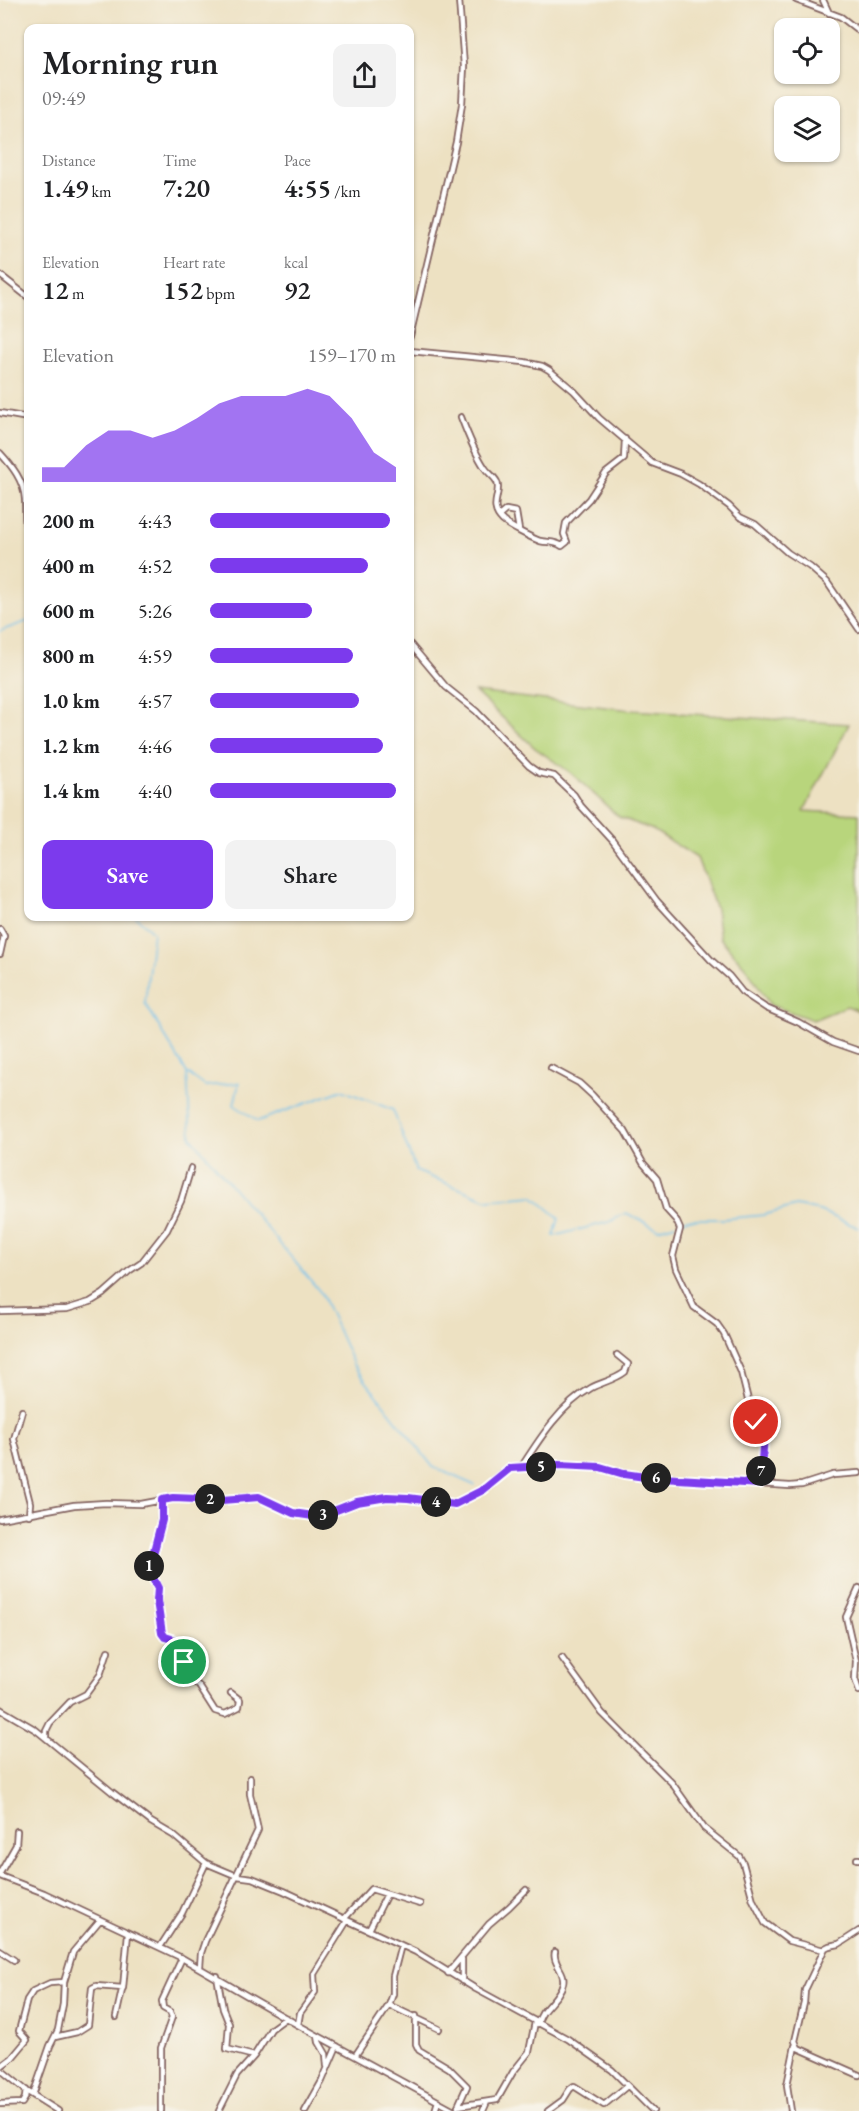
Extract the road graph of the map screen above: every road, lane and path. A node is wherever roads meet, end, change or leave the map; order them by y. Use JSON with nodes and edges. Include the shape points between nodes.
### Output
{"nodes":[{"id":1,"x":459,"y":0,"type":"edge"},
{"id":2,"x":796,"y":0,"type":"edge"},
{"id":3,"x":823,"y":0,"type":"edge"},
{"id":4,"x":829,"y":13,"type":"junction"},
{"id":5,"x":859,"y":32,"type":"edge"},
{"id":6,"x":0,"y":275,"type":"edge"},
{"id":7,"x":24,"y":294,"type":"edge"},
{"id":8,"x":414,"y":319,"type":"edge"},
{"id":9,"x":414,"y":351,"type":"edge"},
{"id":10,"x":0,"y":413,"type":"edge"},
{"id":11,"x":24,"y":417,"type":"edge"},
{"id":12,"x":461,"y":417,"type":"dead end"},
{"id":13,"x":625,"y":439,"type":"junction"},
{"id":14,"x":0,"y":453,"type":"edge"},
{"id":15,"x":24,"y":489,"type":"edge"},
{"id":16,"x":499,"y":516,"type":"junction"},
{"id":17,"x":519,"y":530,"type":"junction"},
{"id":18,"x":859,"y":628,"type":"edge"},
{"id":19,"x":414,"y":649,"type":"edge"},
{"id":20,"x":0,"y":929,"type":"edge"},
{"id":21,"x":0,"y":954,"type":"edge"},
{"id":22,"x":859,"y":1051,"type":"edge"},
{"id":23,"x":551,"y":1068,"type":"dead end"},
{"id":24,"x":191,"y":1168,"type":"dead end"},
{"id":25,"x":0,"y":1311,"type":"edge"},
{"id":26,"x":617,"y":1355,"type":"dead end"},
{"id":27,"x":22,"y":1412,"type":"dead end"},
{"id":28,"x":522,"y":1466,"type":"junction"},
{"id":29,"x":859,"y":1473,"type":"edge"},
{"id":30,"x":760,"y":1484,"type":"junction"},
{"id":31,"x":162,"y":1500,"type":"junction"},
{"id":32,"x":29,"y":1515,"type":"junction"},
{"id":33,"x":0,"y":1519,"type":"edge"},
{"id":34,"x":859,"y":1588,"type":"edge"},
{"id":35,"x":108,"y":1651,"type":"dead end"},
{"id":36,"x":561,"y":1658,"type":"dead end"},
{"id":37,"x":859,"y":1691,"type":"edge"},
{"id":38,"x":231,"y":1693,"type":"dead end"},
{"id":39,"x":0,"y":1709,"type":"edge"},
{"id":40,"x":46,"y":1738,"type":"junction"},
{"id":41,"x":250,"y":1778,"type":"dead end"},
{"id":42,"x":17,"y":1831,"type":"dead end"},
{"id":43,"x":206,"y":1863,"type":"junction"},
{"id":44,"x":0,"y":1874,"type":"edge"},
{"id":45,"x":237,"y":1875,"type":"junction"},
{"id":46,"x":526,"y":1890,"type":"dead end"},
{"id":47,"x":387,"y":1894,"type":"junction"},
{"id":48,"x":420,"y":1904,"type":"dead end"},
{"id":49,"x":100,"y":1920,"type":"junction"},
{"id":50,"x":346,"y":1920,"type":"junction"},
{"id":51,"x":369,"y":1930,"type":"junction"},
{"id":52,"x":859,"y":1931,"type":"edge"},
{"id":53,"x":128,"y":1933,"type":"junction"},
{"id":54,"x":401,"y":1945,"type":"junction"},
{"id":55,"x":160,"y":1947,"type":"junction"},
{"id":56,"x":824,"y":1950,"type":"junction"},
{"id":57,"x":0,"y":1951,"type":"edge"},
{"id":58,"x":555,"y":1952,"type":"dead end"},
{"id":59,"x":182,"y":1958,"type":"junction"},
{"id":60,"x":462,"y":1959,"type":"junction"},
{"id":61,"x":14,"y":1960,"type":"dead end"},
{"id":62,"x":200,"y":1967,"type":"junction"},
{"id":63,"x":448,"y":1973,"type":"junction"},
{"id":64,"x":217,"y":1976,"type":"junction"},
{"id":65,"x":64,"y":1982,"type":"junction"},
{"id":66,"x":462,"y":1982,"type":"junction"},
{"id":67,"x":122,"y":1989,"type":"junction"},
{"id":68,"x":389,"y":2005,"type":"junction"},
{"id":69,"x":416,"y":2016,"type":"junction"},
{"id":70,"x":116,"y":2017,"type":"dead end"},
{"id":71,"x":286,"y":2018,"type":"junction"},
{"id":72,"x":537,"y":2022,"type":"junction"},
{"id":73,"x":298,"y":2025,"type":"junction"},
{"id":74,"x":439,"y":2029,"type":"dead end"},
{"id":75,"x":318,"y":2036,"type":"junction"},
{"id":76,"x":56,"y":2037,"type":"junction"},
{"id":77,"x":337,"y":2046,"type":"junction"},
{"id":78,"x":795,"y":2046,"type":"junction"},
{"id":79,"x":254,"y":2056,"type":"junction"},
{"id":80,"x":355,"y":2056,"type":"junction"},
{"id":81,"x":327,"y":2066,"type":"junction"},
{"id":82,"x":0,"y":2068,"type":"edge"},
{"id":83,"x":859,"y":2075,"type":"edge"},
{"id":84,"x":627,"y":2086,"type":"junction"},
{"id":85,"x":26,"y":2090,"type":"junction"},
{"id":86,"x":33,"y":2095,"type":"junction"},
{"id":87,"x":438,"y":2101,"type":"junction"},
{"id":88,"x":486,"y":2102,"type":"junction"},
{"id":89,"x":0,"y":2104,"type":"edge"},
{"id":90,"x":457,"y":2109,"type":"edge"},
{"id":91,"x":58,"y":2111,"type":"edge"},
{"id":92,"x":161,"y":2111,"type":"edge"},
{"id":93,"x":219,"y":2111,"type":"edge"},
{"id":94,"x":305,"y":2111,"type":"edge"},
{"id":95,"x":435,"y":2111,"type":"edge"},
{"id":96,"x":483,"y":2111,"type":"edge"},
{"id":97,"x":548,"y":2111,"type":"edge"},
{"id":98,"x":653,"y":2111,"type":"edge"},
{"id":99,"x":791,"y":2111,"type":"edge"}],
"edges":[{"from":1,"to":8,"type":"street","via":[[464,66],[462,104]]},
{"from":2,"to":4,"type":"street"},
{"from":3,"to":4,"type":"street"},
{"from":4,"to":5,"type":"street","via":[[846,20]]},
{"from":6,"to":7,"type":"street"},
{"from":9,"to":13,"type":"street","via":[[542,366]]},
{"from":10,"to":11,"type":"street"},
{"from":12,"to":16,"type":"street","via":[[484,466],[497,482],[495,500]]},
{"from":13,"to":17,"type":"street","via":[[624,459],[606,473],[590,499],[566,523],[565,546],[543,542]]},
{"from":13,"to":18,"type":"street","via":[[652,463],[705,488],[810,567],[827,582]]},
{"from":14,"to":15,"type":"street"},
{"from":16,"to":17,"type":"street"},
{"from":16,"to":17,"type":"street","via":[[506,510],[516,512]]},
{"from":19,"to":22,"type":"street","via":[[446,687],[476,711],[529,766],[554,776],[571,792],[659,904],[742,992],[833,1042]]},
{"from":20,"to":21,"type":"street","via":[[4,936]]},
{"from":23,"to":30,"type":"street","via":[[572,1078],[592,1095],[625,1131],[657,1179],[666,1209],[680,1229],[673,1256],[676,1269],[694,1307],[724,1334],[741,1372],[751,1412],[763,1432]]},
{"from":24,"to":25,"type":"street","via":[[167,1230],[141,1263],[103,1294],[67,1309]]},
{"from":26,"to":28,"type":"street","via":[[627,1364],[625,1372],[572,1403],[546,1430]]},
{"from":27,"to":32,"type":"street","via":[[14,1438],[30,1503]]},
{"from":28,"to":30,"type":"street","via":[[593,1466],[645,1477]]},
{"from":28,"to":31,"type":"street","via":[[506,1470],[483,1490],[455,1504],[387,1497],[313,1516],[293,1513],[259,1497]]},
{"from":29,"to":30,"type":"street","via":[[833,1475],[798,1486]]},
{"from":31,"to":32,"type":"street","via":[[75,1505]]},
{"from":31,"to":38,"type":"street","via":[[162,1520],[149,1570],[158,1588],[162,1633],[178,1641],[175,1659],[187,1665],[188,1677],[199,1686],[215,1712],[225,1714],[239,1707],[240,1700]]},
{"from":32,"to":33,"type":"street"},
{"from":34,"to":37,"type":"street","via":[[846,1617]]},
{"from":35,"to":40,"type":"street","via":[[100,1675],[86,1694],[70,1702],[50,1723]]},
{"from":36,"to":56,"type":"street","via":[[602,1713],[672,1783],[704,1828],[739,1856],[765,1923],[789,1941]]},
{"from":39,"to":40,"type":"street"},
{"from":40,"to":43,"type":"street"},
{"from":41,"to":45,"type":"street","via":[[258,1830]]},
{"from":42,"to":44,"type":"street","via":[[16,1845]]},
{"from":43,"to":45,"type":"street"},
{"from":43,"to":55,"type":"street"},
{"from":44,"to":49,"type":"street"},
{"from":45,"to":50,"type":"street"},
{"from":45,"to":62,"type":"street","via":[[205,1941]]},
{"from":46,"to":60,"type":"street","via":[[489,1924]]},
{"from":47,"to":48,"type":"street"},
{"from":47,"to":50,"type":"street","via":[[371,1889]]},
{"from":47,"to":51,"type":"street"},
{"from":49,"to":53,"type":"street"},
{"from":49,"to":65,"type":"street","via":[[77,1946]]},
{"from":50,"to":51,"type":"street"},
{"from":50,"to":73,"type":"street","via":[[314,1974],[314,1994],[300,2013]]},
{"from":51,"to":54,"type":"street"},
{"from":52,"to":56,"type":"street"},
{"from":53,"to":55,"type":"street"},
{"from":53,"to":67,"type":"street"},
{"from":54,"to":63,"type":"street"},
{"from":54,"to":68,"type":"street"},
{"from":55,"to":59,"type":"street"},
{"from":56,"to":78,"type":"street","via":[[805,1990]]},
{"from":57,"to":61,"type":"street"},
{"from":58,"to":72,"type":"street","via":[[563,1983],[556,1999]]},
{"from":59,"to":62,"type":"street"},
{"from":59,"to":92,"type":"street","via":[[162,2001],[172,2017],[161,2048]]},
{"from":60,"to":63,"type":"street"},
{"from":60,"to":66,"type":"street"},
{"from":62,"to":64,"type":"street"},
{"from":63,"to":66,"type":"street"},
{"from":64,"to":71,"type":"street"},
{"from":64,"to":79,"type":"street","via":[[229,2024],[227,2049]]},
{"from":65,"to":76,"type":"street"},
{"from":65,"to":82,"type":"street","via":[[33,1991],[19,2031],[27,2040]]},
{"from":66,"to":72,"type":"street"},
{"from":67,"to":70,"type":"street"},
{"from":67,"to":76,"type":"street","via":[[92,1988],[88,2025]]},
{"from":68,"to":69,"type":"street"},
{"from":68,"to":80,"type":"street"},
{"from":69,"to":74,"type":"street"},
{"from":69,"to":90,"type":"street","via":[[419,2050],[449,2068],[467,2086]]},
{"from":71,"to":73,"type":"street"},
{"from":71,"to":79,"type":"street","via":[[272,2029]]},
{"from":72,"to":84,"type":"street","via":[[612,2070]]},
{"from":72,"to":88,"type":"street","via":[[529,2052],[499,2098]]},
{"from":73,"to":75,"type":"street"},
{"from":75,"to":77,"type":"street"},
{"from":75,"to":81,"type":"street"},
{"from":76,"to":86,"type":"street"},
{"from":77,"to":80,"type":"street"},
{"from":77,"to":81,"type":"street"},
{"from":78,"to":83,"type":"street"},
{"from":78,"to":99,"type":"street","via":[[787,2085]]},
{"from":79,"to":93,"type":"street","via":[[235,2079]]},
{"from":80,"to":87,"type":"street"},
{"from":81,"to":94,"type":"street"},
{"from":82,"to":85,"type":"street"},
{"from":84,"to":97,"type":"street","via":[[604,2105],[574,2086]]},
{"from":84,"to":98,"type":"street"},
{"from":85,"to":86,"type":"street"},
{"from":85,"to":89,"type":"street","via":[[22,2103]]},
{"from":86,"to":91,"type":"street"},
{"from":87,"to":90,"type":"street"},
{"from":87,"to":95,"type":"street"},
{"from":88,"to":90,"type":"street"},
{"from":88,"to":96,"type":"street"}]}
